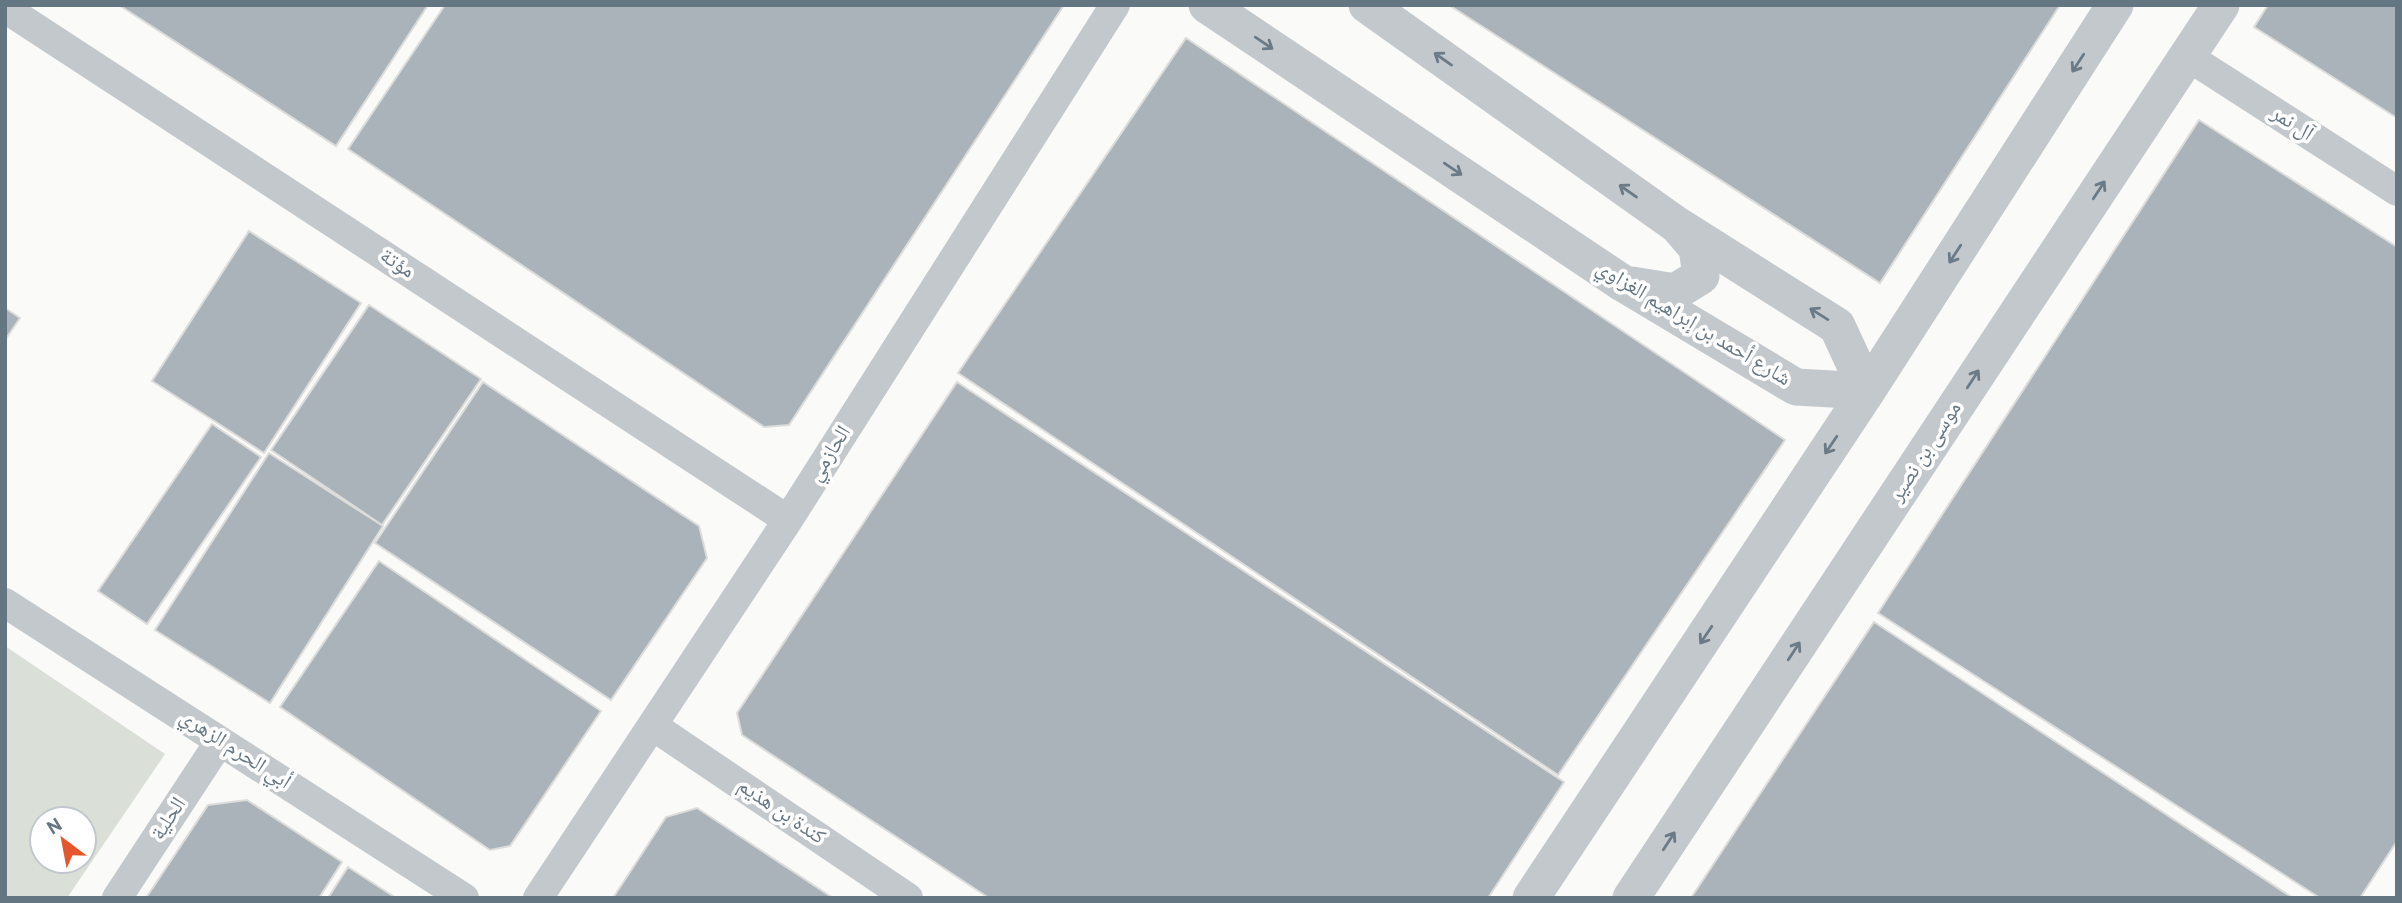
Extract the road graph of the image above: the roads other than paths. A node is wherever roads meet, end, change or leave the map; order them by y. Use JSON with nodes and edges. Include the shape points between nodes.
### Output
{"nodes":[{"id":1,"x":1115,"y":5,"type":"edge"},
{"id":2,"x":1207,"y":5,"type":"edge"},
{"id":3,"x":1367,"y":5,"type":"edge"},
{"id":4,"x":2115,"y":5,"type":"edge"},
{"id":5,"x":2221,"y":5,"type":"edge"},
{"id":6,"x":5,"y":8,"type":"edge"},
{"id":7,"x":2187,"y":56,"type":"junction"},
{"id":8,"x":2397,"y":191,"type":"edge"},
{"id":9,"x":1677,"y":225,"type":"junction"},
{"id":10,"x":1624,"y":284,"type":"junction"},
{"id":11,"x":1867,"y":391,"type":"junction"},
{"id":12,"x":788,"y":520,"type":"junction"},
{"id":13,"x":5,"y":603,"type":"edge"},
{"id":14,"x":653,"y":726,"type":"junction"},
{"id":15,"x":220,"y":741,"type":"junction"},
{"id":16,"x":117,"y":898,"type":"edge"},
{"id":17,"x":464,"y":898,"type":"edge"},
{"id":18,"x":538,"y":898,"type":"edge"},
{"id":19,"x":908,"y":898,"type":"edge"},
{"id":20,"x":1531,"y":898,"type":"edge"},
{"id":21,"x":1631,"y":898,"type":"edge"}],
"edges":[{"from":1,"to":12,"type":"street","name":"الحازمي"},
{"from":2,"to":10,"type":"street","name":"شارع أحمد بن إبراهيم الغزاوي","one_way":true},
{"from":9,"to":3,"type":"street","one_way":true},
{"from":4,"to":11,"type":"street","one_way":true},
{"from":5,"to":7,"type":"street","name":"موسى بن نصير"},
{"from":6,"to":12,"type":"street","name":"مؤتة"},
{"from":7,"to":8,"type":"street","name":"آل نمر"},
{"from":21,"to":7,"type":"street","name":"موسى بن نصير","one_way":true},
{"from":9,"to":10,"type":"street","via":[[1697,248],[1701,276],[1675,292]]},
{"from":11,"to":9,"type":"street","one_way":true,"via":[[1837,326]]},
{"from":10,"to":11,"type":"street","name":"شارع أحمد بن إبراهيم الغزاوي","via":[[1796,387]]},
{"from":11,"to":20,"type":"street","one_way":true},
{"from":12,"to":14,"type":"street","name":"الحازمي"},
{"from":13,"to":15,"type":"street","name":"أبي الحرم الزهري"},
{"from":14,"to":18,"type":"street","name":"الحازمي"},
{"from":14,"to":19,"type":"street","name":"كندة بن هذيم"},
{"from":15,"to":16,"type":"street","name":"الحلية"},
{"from":15,"to":17,"type":"street","name":"أبي الحرم الزهري"}]}
